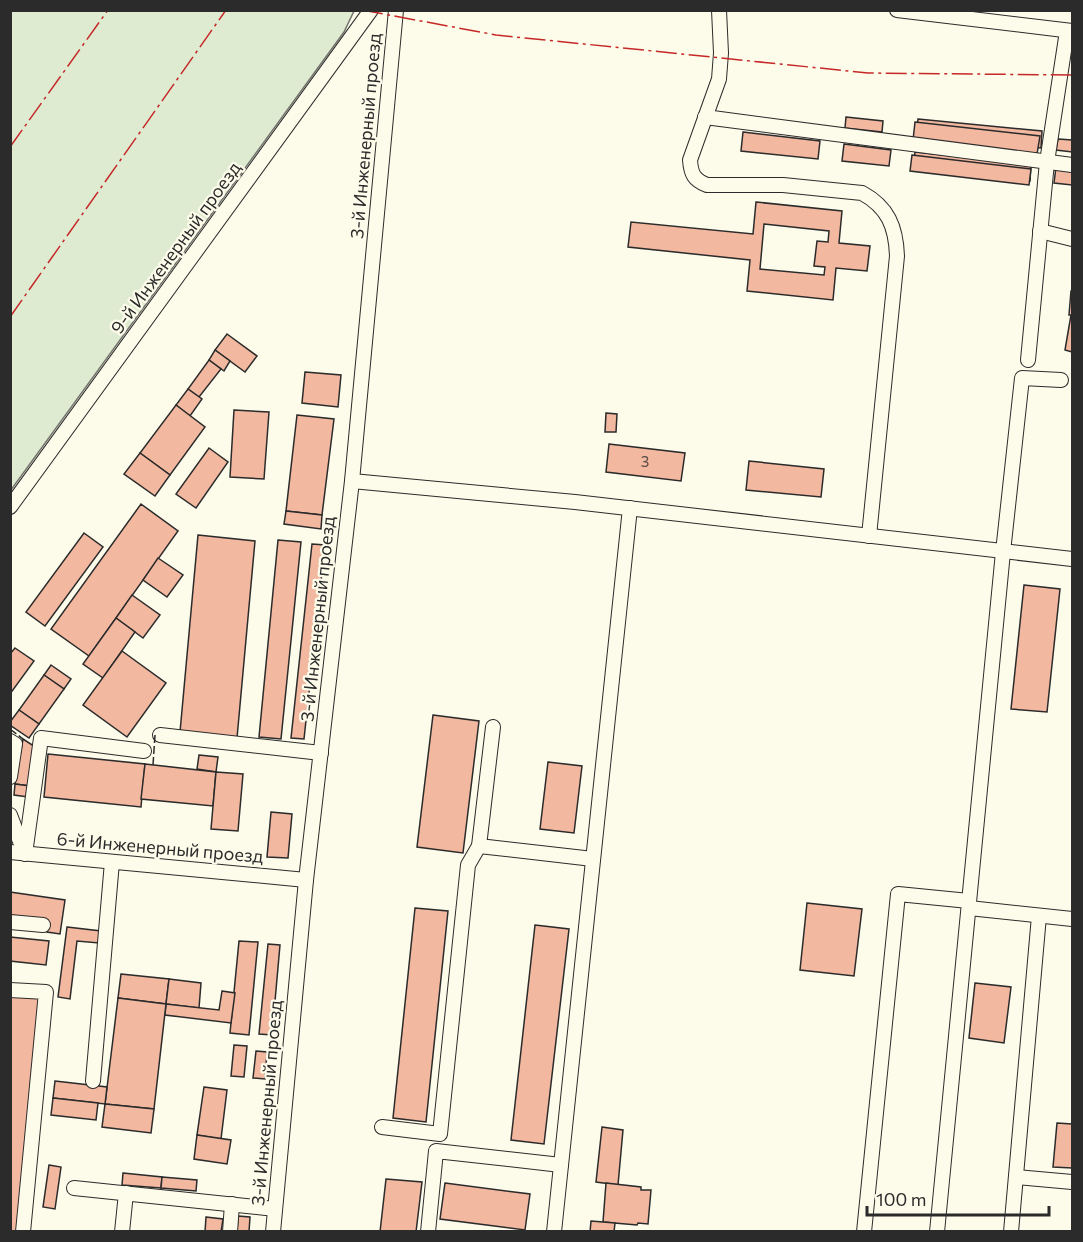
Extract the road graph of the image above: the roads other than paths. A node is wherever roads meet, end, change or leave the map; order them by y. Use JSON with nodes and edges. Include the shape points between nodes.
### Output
{"nodes":[{"id":1,"x":371,"y":10,"type":"edge"},
{"id":2,"x":396,"y":10,"type":"edge"},
{"id":3,"x":719,"y":10,"type":"edge"},
{"id":4,"x":897,"y":10,"type":"edge"},
{"id":5,"x":1070,"y":31,"type":"edge"},
{"id":6,"x":705,"y":117,"type":"junction"},
{"id":7,"x":1047,"y":162,"type":"junction"},
{"id":8,"x":1072,"y":165,"type":"edge"},
{"id":9,"x":1040,"y":231,"type":"junction"},
{"id":10,"x":1072,"y":239,"type":"edge"},
{"id":11,"x":1028,"y":360,"type":"dead end"},
{"id":12,"x":1061,"y":380,"type":"dead end"},
{"id":13,"x":352,"y":481,"type":"junction"},
{"id":14,"x":10,"y":507,"type":"edge"},
{"id":15,"x":630,"y":508,"type":"junction"},
{"id":16,"x":869,"y":537,"type":"junction"},
{"id":17,"x":1003,"y":552,"type":"junction"},
{"id":18,"x":1072,"y":559,"type":"edge"},
{"id":19,"x":493,"y":727,"type":"dead end"},
{"id":20,"x":160,"y":735,"type":"dead end"},
{"id":21,"x":10,"y":741,"type":"edge"},
{"id":22,"x":144,"y":751,"type":"dead end"},
{"id":23,"x":321,"y":753,"type":"junction"},
{"id":24,"x":10,"y":777,"type":"edge"},
{"id":25,"x":10,"y":815,"type":"edge"},
{"id":26,"x":479,"y":846,"type":"junction"},
{"id":27,"x":18,"y":853,"type":"edge"},
{"id":28,"x":593,"y":859,"type":"junction"},
{"id":29,"x":112,"y":862,"type":"junction"},
{"id":30,"x":306,"y":880,"type":"junction"},
{"id":31,"x":969,"y":905,"type":"junction"},
{"id":32,"x":1039,"y":916,"type":"junction"},
{"id":33,"x":1072,"y":919,"type":"edge"},
{"id":34,"x":10,"y":922,"type":"edge"},
{"id":35,"x":43,"y":925,"type":"dead end"},
{"id":36,"x":10,"y":990,"type":"edge"},
{"id":37,"x":93,"y":1081,"type":"dead end"},
{"id":38,"x":382,"y":1127,"type":"dead end"},
{"id":39,"x":561,"y":1165,"type":"junction"},
{"id":40,"x":1016,"y":1177,"type":"junction"},
{"id":41,"x":1072,"y":1182,"type":"edge"},
{"id":42,"x":74,"y":1188,"type":"dead end"},
{"id":43,"x":126,"y":1194,"type":"junction"},
{"id":44,"x":232,"y":1204,"type":"junction"},
{"id":45,"x":275,"y":1209,"type":"junction"},
{"id":46,"x":23,"y":1232,"type":"edge"},
{"id":47,"x":122,"y":1232,"type":"edge"},
{"id":48,"x":230,"y":1232,"type":"edge"},
{"id":49,"x":273,"y":1232,"type":"edge"},
{"id":50,"x":428,"y":1232,"type":"edge"},
{"id":51,"x":554,"y":1232,"type":"edge"},
{"id":52,"x":864,"y":1232,"type":"edge"},
{"id":53,"x":937,"y":1232,"type":"edge"},
{"id":54,"x":1011,"y":1232,"type":"edge"}],
"edges":[{"from":1,"to":14,"type":"street","name":"9-й Инженерный проезд"},
{"from":2,"to":13,"type":"street","name":"3-й Инженерный проезд"},
{"from":3,"to":6,"type":"street","via":[[719,79]]},
{"from":4,"to":5,"type":"street"},
{"from":5,"to":7,"type":"street"},
{"from":6,"to":7,"type":"street"},
{"from":6,"to":16,"type":"street","via":[[690,160],[697,181],[707,185],[783,185],[862,193],[874,199],[893,223],[897,256]]},
{"from":7,"to":8,"type":"street"},
{"from":7,"to":9,"type":"street"},
{"from":9,"to":10,"type":"street"},
{"from":9,"to":11,"type":"street"},
{"from":12,"to":17,"type":"street","via":[[1022,378]]},
{"from":13,"to":15,"type":"street"},
{"from":13,"to":23,"type":"street","name":"3-й Инженерный проезд"},
{"from":15,"to":16,"type":"street"},
{"from":15,"to":28,"type":"street"},
{"from":16,"to":17,"type":"street"},
{"from":17,"to":18,"type":"street"},
{"from":17,"to":31,"type":"street"},
{"from":19,"to":26,"type":"street"},
{"from":20,"to":23,"type":"street"},
{"from":21,"to":24,"type":"street","via":[[15,744]]},
{"from":22,"to":27,"type":"street","via":[[41,738]]},
{"from":23,"to":30,"type":"street","name":"3-й Инженерный проезд"},
{"from":25,"to":27,"type":"street"},
{"from":26,"to":28,"type":"street"},
{"from":26,"to":38,"type":"street","via":[[468,865],[440,1134]]},
{"from":27,"to":29,"type":"street","name":"6-й Инженерный проезд"},
{"from":28,"to":39,"type":"street"},
{"from":29,"to":30,"type":"street","name":"6-й Инженерный проезд"},
{"from":29,"to":37,"type":"street"},
{"from":30,"to":45,"type":"street","name":"3-й Инженерный проезд"},
{"from":31,"to":32,"type":"street"},
{"from":31,"to":52,"type":"street","via":[[898,894]]},
{"from":31,"to":53,"type":"street"},
{"from":32,"to":33,"type":"street"},
{"from":32,"to":40,"type":"street"},
{"from":34,"to":35,"type":"street"},
{"from":36,"to":46,"type":"street","via":[[46,992]]},
{"from":39,"to":50,"type":"street","via":[[436,1151]]},
{"from":39,"to":51,"type":"street"},
{"from":40,"to":41,"type":"street"},
{"from":40,"to":54,"type":"street"},
{"from":42,"to":43,"type":"street"},
{"from":43,"to":44,"type":"street"},
{"from":43,"to":47,"type":"street"},
{"from":44,"to":45,"type":"street"},
{"from":44,"to":48,"type":"street"},
{"from":45,"to":49,"type":"street","name":"3-й Инженерный проезд"}]}
